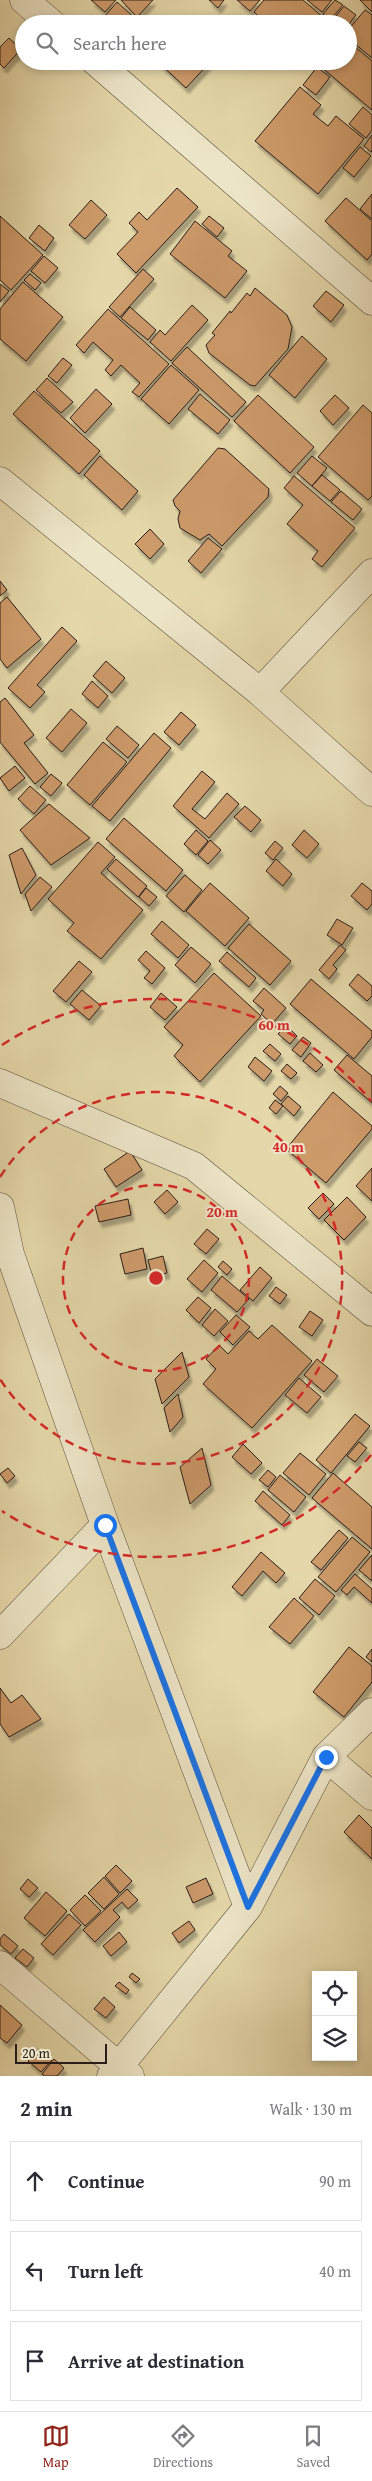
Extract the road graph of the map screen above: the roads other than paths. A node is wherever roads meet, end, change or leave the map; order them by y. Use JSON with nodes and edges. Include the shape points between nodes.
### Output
{"nodes":[{"id":1,"x":24,"y":0,"type":"edge"},
{"id":2,"x":42,"y":15,"type":"edge"},
{"id":3,"x":105,"y":70,"type":"edge"},
{"id":4,"x":372,"y":301,"type":"edge"},
{"id":5,"x":0,"y":481,"type":"edge"},
{"id":6,"x":372,"y":573,"type":"edge"},
{"id":7,"x":260,"y":692,"type":"junction"},
{"id":8,"x":372,"y":792,"type":"edge"},
{"id":9,"x":0,"y":1083,"type":"edge"},
{"id":10,"x":0,"y":1207,"type":"edge"},
{"id":11,"x":372,"y":1312,"type":"edge"},
{"id":12,"x":105,"y":1525,"type":"junction"},
{"id":13,"x":0,"y":1635,"type":"edge"},
{"id":14,"x":372,"y":1712,"type":"edge"},
{"id":15,"x":326,"y":1757,"type":"junction"},
{"id":16,"x":372,"y":1796,"type":"edge"},
{"id":17,"x":248,"y":1907,"type":"junction"},
{"id":18,"x":0,"y":1965,"type":"edge"},
{"id":19,"x":120,"y":2073,"type":"edge"}],
"edges":[{"from":1,"to":2,"type":"street"},
{"from":3,"to":4,"type":"street"},
{"from":5,"to":7,"type":"street"},
{"from":6,"to":7,"type":"street"},
{"from":7,"to":8,"type":"street"},
{"from":9,"to":11,"type":"street","via":[[194,1166]]},
{"from":10,"to":12,"type":"street","via":[[10,1254]]},
{"from":12,"to":13,"type":"street"},
{"from":12,"to":17,"type":"street"},
{"from":14,"to":15,"type":"street"},
{"from":15,"to":16,"type":"street"},
{"from":15,"to":17,"type":"street"},
{"from":17,"to":19,"type":"street"},
{"from":18,"to":19,"type":"street"}]}
